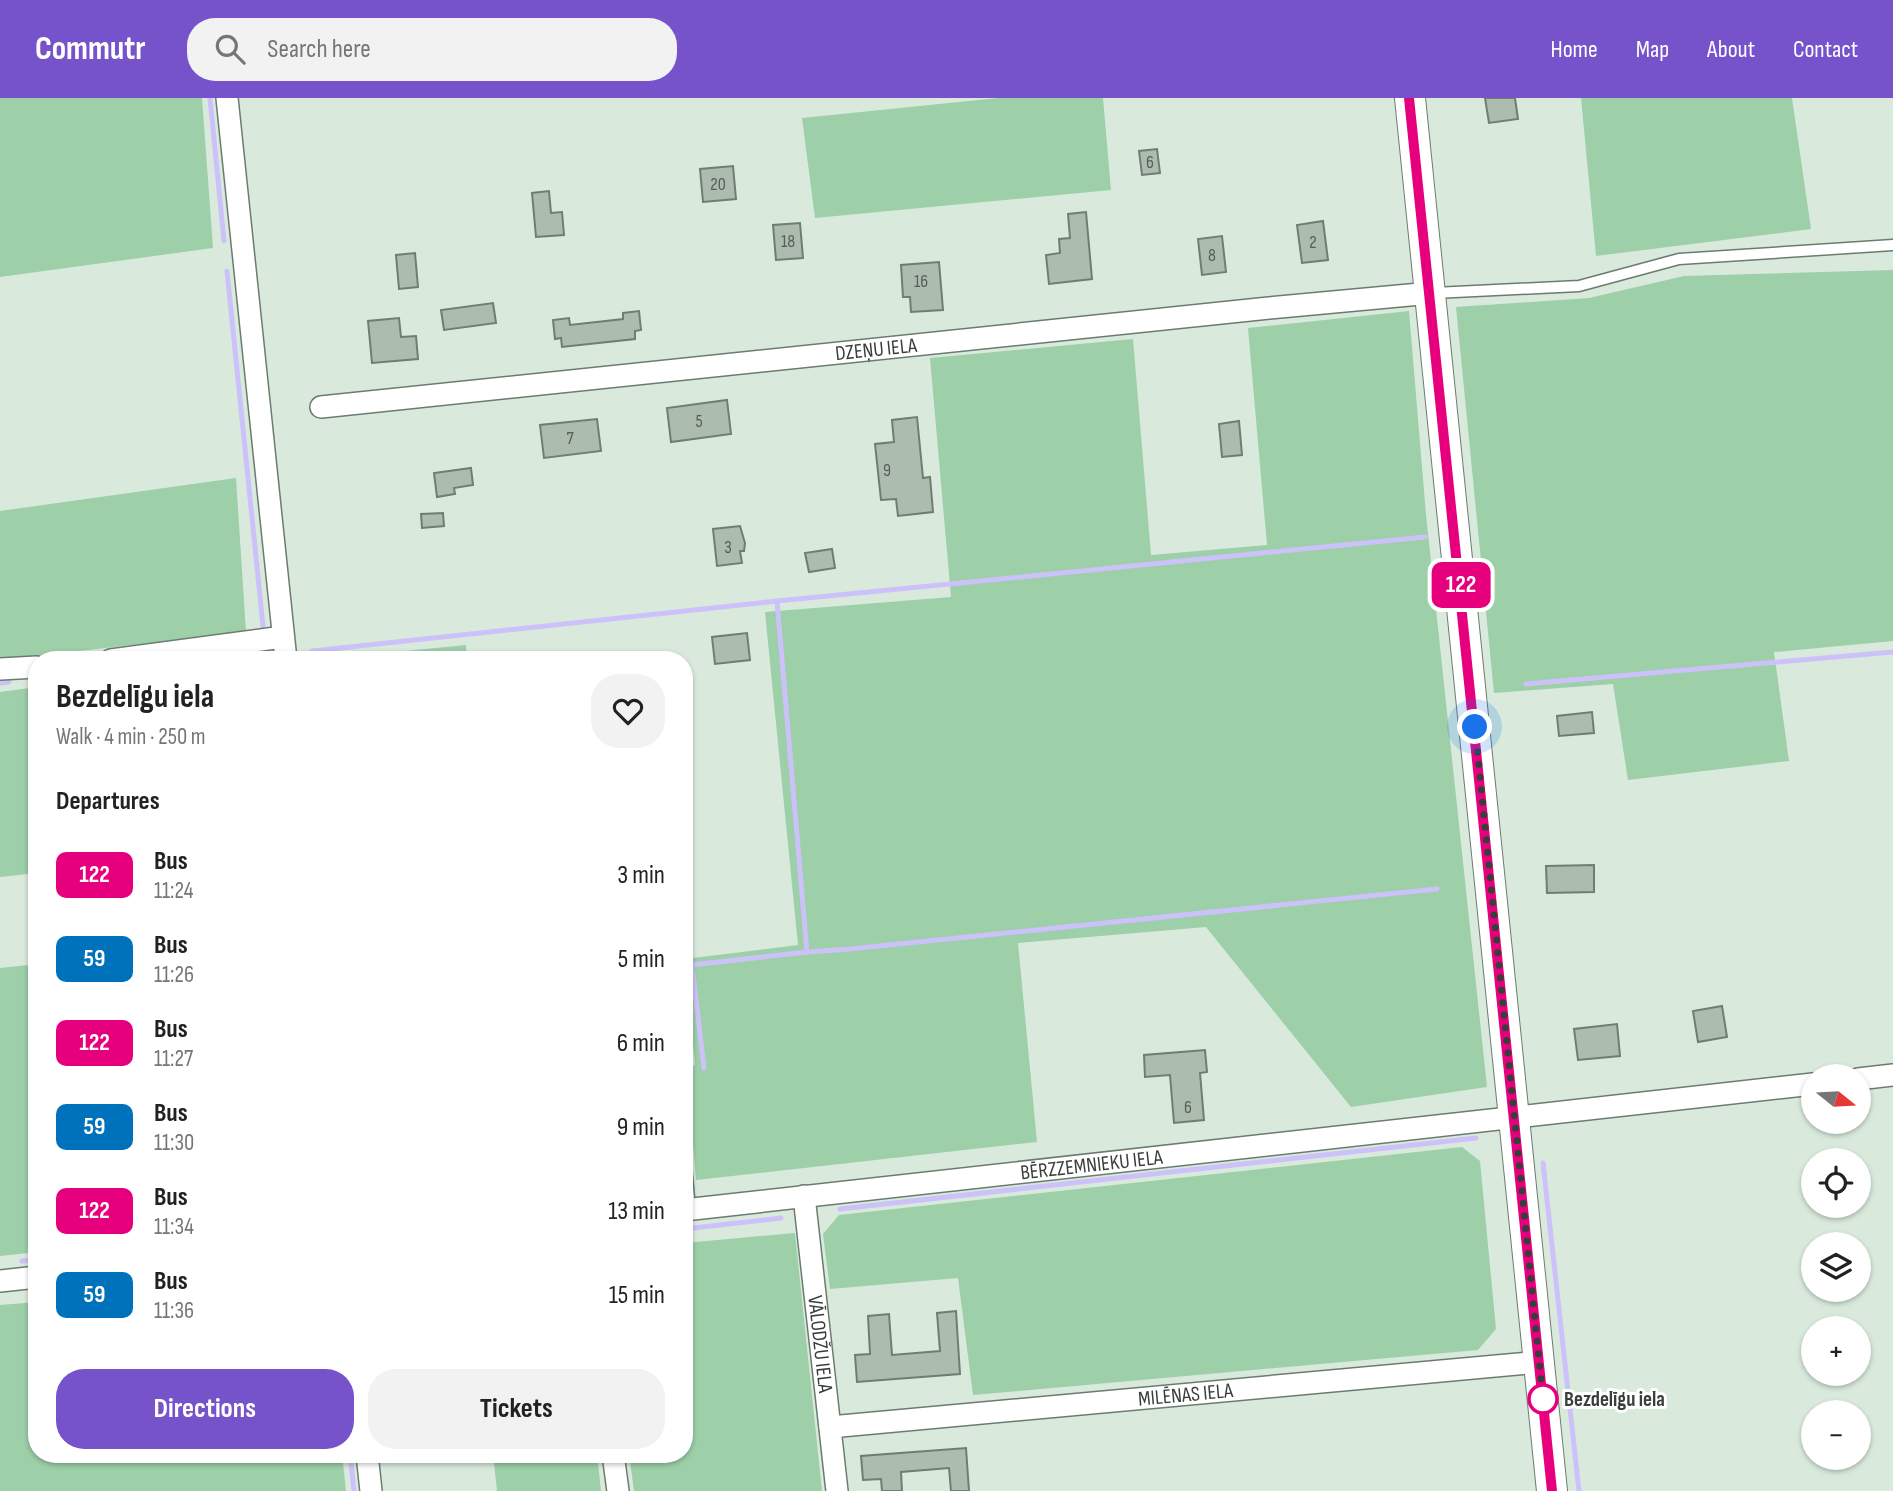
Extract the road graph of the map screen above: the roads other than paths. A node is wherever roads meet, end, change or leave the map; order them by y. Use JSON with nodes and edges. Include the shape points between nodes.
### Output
{"nodes":[{"id":1,"x":227,"y":98,"type":"edge"},
{"id":2,"x":1409,"y":98,"type":"edge"},
{"id":3,"x":1893,"y":245,"type":"edge"},
{"id":4,"x":1431,"y":293,"type":"junction"},
{"id":5,"x":321,"y":407,"type":"dead end"},
{"id":6,"x":283,"y":637,"type":"junction"},
{"id":7,"x":178,"y":651,"type":"edge"},
{"id":8,"x":285,"y":651,"type":"edge"},
{"id":9,"x":28,"y":667,"type":"edge"},
{"id":10,"x":0,"y":669,"type":"edge"},
{"id":11,"x":1893,"y":1075,"type":"edge"},
{"id":12,"x":1871,"y":1078,"type":"edge"},
{"id":13,"x":1801,"y":1085,"type":"edge"},
{"id":14,"x":1506,"y":1117,"type":"junction"},
{"id":15,"x":804,"y":1196,"type":"junction"},
{"id":16,"x":693,"y":1208,"type":"edge"},
{"id":17,"x":28,"y":1278,"type":"edge"},
{"id":18,"x":0,"y":1281,"type":"edge"},
{"id":19,"x":1539,"y":1362,"type":"junction"},
{"id":20,"x":830,"y":1427,"type":"junction"},
{"id":21,"x":368,"y":1463,"type":"edge"},
{"id":22,"x":615,"y":1463,"type":"edge"},
{"id":23,"x":371,"y":1491,"type":"edge"},
{"id":24,"x":618,"y":1491,"type":"edge"},
{"id":25,"x":838,"y":1491,"type":"edge"},
{"id":26,"x":1552,"y":1491,"type":"edge"}],
"edges":[{"from":1,"to":6,"type":"street"},
{"from":2,"to":4,"type":"street"},
{"from":3,"to":4,"type":"lane","via":[[1679,259],[1579,286]]},
{"from":4,"to":5,"type":"street","name":"DZEŅU IELA"},
{"from":4,"to":14,"type":"street"},
{"from":6,"to":7,"type":"street"},
{"from":6,"to":8,"type":"street"},
{"from":9,"to":10,"type":"street"},
{"from":11,"to":12,"type":"street"},
{"from":13,"to":14,"type":"street","name":"BĒRZZEMNIEKU IELA"},
{"from":14,"to":15,"type":"street","name":"BĒRZZEMNIEKU IELA"},
{"from":14,"to":19,"type":"street"},
{"from":15,"to":16,"type":"street","name":"BĒRZZEMNIEKU IELA"},
{"from":15,"to":20,"type":"street","name":"VĀLODŽU IELA"},
{"from":17,"to":18,"type":"street"},
{"from":19,"to":20,"type":"street","name":"MILĒNAS IELA"},
{"from":19,"to":26,"type":"street"},
{"from":20,"to":25,"type":"street","name":"VĀLODŽU IELA"},
{"from":21,"to":23,"type":"street"},
{"from":22,"to":24,"type":"street"}]}
